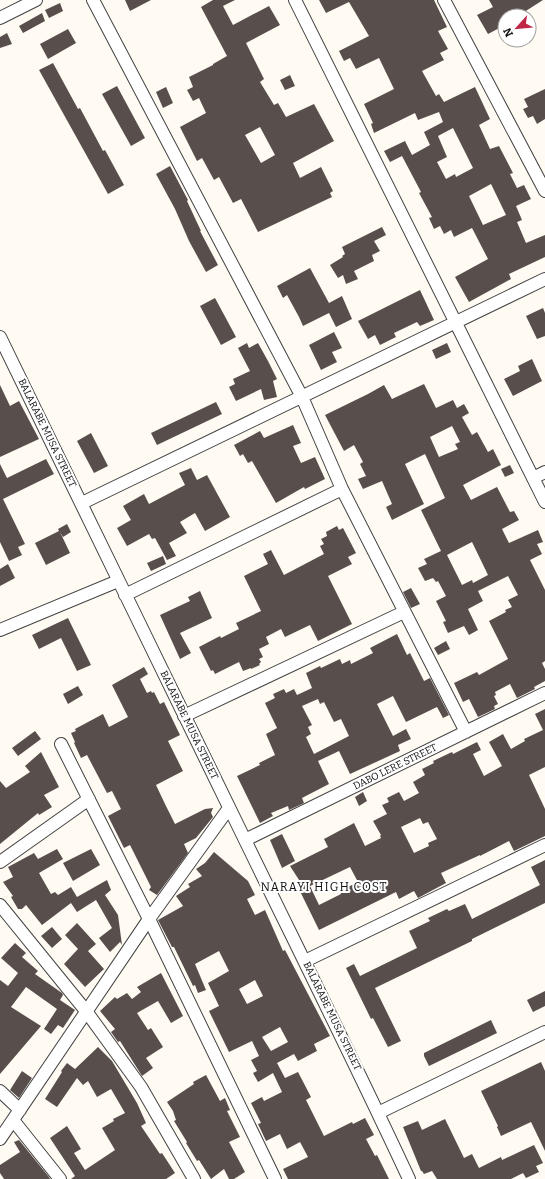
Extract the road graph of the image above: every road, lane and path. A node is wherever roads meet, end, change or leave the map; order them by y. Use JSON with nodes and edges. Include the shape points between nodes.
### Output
{"nodes":[{"id":1,"x":36,"y":0,"type":"edge"},
{"id":2,"x":93,"y":0,"type":"edge"},
{"id":3,"x":295,"y":0,"type":"edge"},
{"id":4,"x":444,"y":0,"type":"edge"},
{"id":5,"x":0,"y":18,"type":"edge"},
{"id":6,"x":545,"y":191,"type":"edge"},
{"id":7,"x":545,"y":279,"type":"edge"},
{"id":8,"x":456,"y":323,"type":"junction"},
{"id":9,"x":0,"y":337,"type":"edge"},
{"id":10,"x":302,"y":397,"type":"junction"},
{"id":11,"x":545,"y":472,"type":"edge"},
{"id":12,"x":533,"y":478,"type":"junction"},
{"id":13,"x":342,"y":489,"type":"junction"},
{"id":14,"x":545,"y":502,"type":"edge"},
{"id":15,"x":82,"y":503,"type":"junction"},
{"id":16,"x":118,"y":581,"type":"junction"},
{"id":17,"x":125,"y":595,"type":"junction"},
{"id":18,"x":404,"y":612,"type":"junction"},
{"id":19,"x":1,"y":627,"type":"edge"},
{"id":20,"x":545,"y":693,"type":"edge"},
{"id":21,"x":184,"y":716,"type":"junction"},
{"id":22,"x":466,"y":732,"type":"junction"},
{"id":23,"x":61,"y":744,"type":"dead end"},
{"id":24,"x":88,"y":799,"type":"junction"},
{"id":25,"x":229,"y":808,"type":"junction"},
{"id":26,"x":245,"y":840,"type":"junction"},
{"id":27,"x":545,"y":845,"type":"edge"},
{"id":28,"x":0,"y":862,"type":"edge"},
{"id":29,"x":0,"y":905,"type":"edge"},
{"id":30,"x":149,"y":919,"type":"junction"},
{"id":31,"x":305,"y":961,"type":"junction"},
{"id":32,"x":86,"y":1011,"type":"junction"},
{"id":33,"x":545,"y":1032,"type":"edge"},
{"id":34,"x":0,"y":1091,"type":"edge"},
{"id":35,"x":378,"y":1113,"type":"junction"},
{"id":36,"x":16,"y":1115,"type":"junction"},
{"id":37,"x":0,"y":1139,"type":"edge"},
{"id":38,"x":60,"y":1179,"type":"edge"},
{"id":39,"x":194,"y":1179,"type":"edge"},
{"id":40,"x":275,"y":1179,"type":"edge"},
{"id":41,"x":409,"y":1179,"type":"edge"}],
"edges":[{"from":1,"to":5,"type":"street"},
{"from":2,"to":10,"type":"street"},
{"from":3,"to":8,"type":"street"},
{"from":4,"to":6,"type":"street"},
{"from":7,"to":8,"type":"street"},
{"from":8,"to":10,"type":"street"},
{"from":8,"to":12,"type":"street"},
{"from":9,"to":15,"type":"street","name":"BALARABE MUSA STREET"},
{"from":10,"to":13,"type":"street"},
{"from":10,"to":15,"type":"street"},
{"from":11,"to":12,"type":"street"},
{"from":12,"to":14,"type":"street"},
{"from":13,"to":17,"type":"street"},
{"from":13,"to":18,"type":"street"},
{"from":15,"to":16,"type":"street","name":"BALARABE MUSA STREET"},
{"from":16,"to":17,"type":"street","name":"BALARABE MUSA STREET"},
{"from":16,"to":19,"type":"street"},
{"from":17,"to":21,"type":"street","name":"BALARABE MUSA STREET"},
{"from":18,"to":21,"type":"street"},
{"from":18,"to":22,"type":"street"},
{"from":20,"to":22,"type":"street","name":"DABO LERE STREET"},
{"from":21,"to":25,"type":"street","name":"BALARABE MUSA STREET"},
{"from":22,"to":26,"type":"street","name":"DABO LERE STREET"},
{"from":23,"to":24,"type":"street"},
{"from":24,"to":28,"type":"street"},
{"from":24,"to":30,"type":"street"},
{"from":25,"to":26,"type":"street","name":"BALARABE MUSA STREET"},
{"from":25,"to":30,"type":"street"},
{"from":26,"to":31,"type":"street","name":"BALARABE MUSA STREET"},
{"from":27,"to":31,"type":"street"},
{"from":29,"to":32,"type":"street"},
{"from":30,"to":32,"type":"street"},
{"from":30,"to":40,"type":"street"},
{"from":31,"to":35,"type":"street","name":"BALARABE MUSA STREET"},
{"from":32,"to":36,"type":"street"},
{"from":32,"to":39,"type":"street","via":[[141,1087]]},
{"from":33,"to":35,"type":"street"},
{"from":34,"to":36,"type":"street"},
{"from":35,"to":41,"type":"street","name":"BALARABE MUSA STREET"},
{"from":36,"to":37,"type":"street"},
{"from":36,"to":38,"type":"street"}]}
